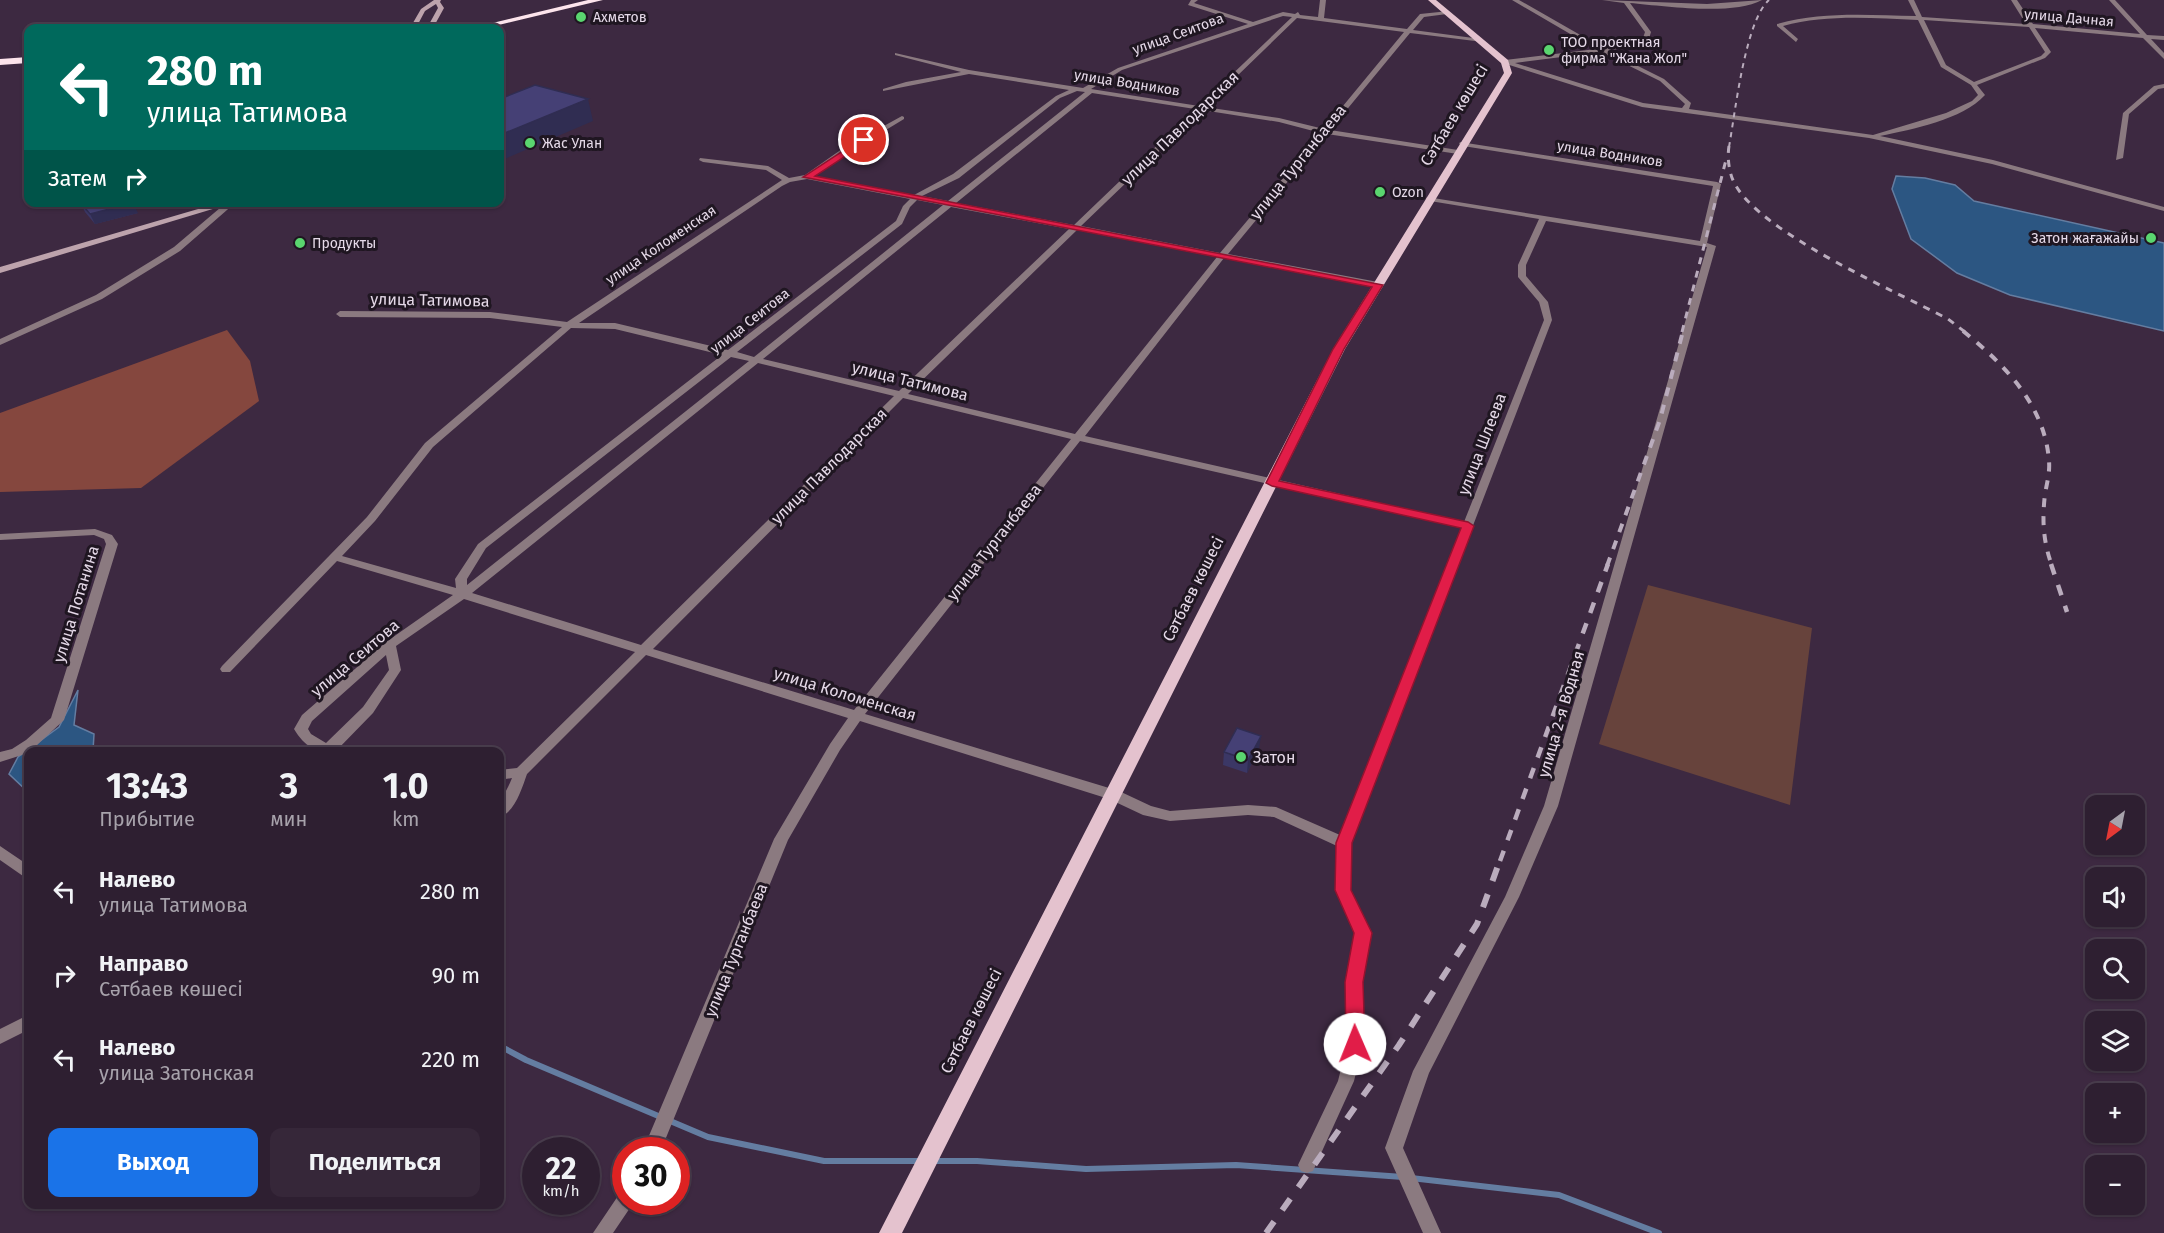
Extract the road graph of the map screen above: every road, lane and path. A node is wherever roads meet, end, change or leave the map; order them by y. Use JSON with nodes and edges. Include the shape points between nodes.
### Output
{"nodes":[{"id":1,"x":599,"y":0,"type":"edge"},
{"id":2,"x":1195,"y":0,"type":"edge"},
{"id":3,"x":1323,"y":0,"type":"edge"},
{"id":4,"x":1432,"y":0,"type":"edge"},
{"id":5,"x":1515,"y":0,"type":"edge"},
{"id":6,"x":1605,"y":0,"type":"edge"},
{"id":7,"x":1625,"y":0,"type":"edge"},
{"id":8,"x":1759,"y":0,"type":"edge"},
{"id":9,"x":1911,"y":0,"type":"edge"},
{"id":10,"x":2014,"y":0,"type":"edge"},
{"id":11,"x":2112,"y":0,"type":"edge"},
{"id":12,"x":437,"y":1,"type":"edge"},
{"id":13,"x":1447,"y":12,"type":"junction"},
{"id":14,"x":1298,"y":14,"type":"junction"},
{"id":15,"x":1321,"y":18,"type":"junction"},
{"id":16,"x":1920,"y":18,"type":"junction"},
{"id":17,"x":1251,"y":23,"type":"junction"},
{"id":18,"x":415,"y":24,"type":"edge"},
{"id":19,"x":432,"y":24,"type":"edge"},
{"id":20,"x":494,"y":24,"type":"edge"},
{"id":21,"x":2032,"y":27,"type":"junction"},
{"id":22,"x":1408,"y":30,"type":"junction"},
{"id":23,"x":2145,"y":36,"type":"junction"},
{"id":24,"x":2164,"y":38,"type":"edge"},
{"id":25,"x":1796,"y":40,"type":"dead end"},
{"id":26,"x":1481,"y":41,"type":"junction"},
{"id":27,"x":1602,"y":51,"type":"junction"},
{"id":28,"x":897,"y":54,"type":"dead end"},
{"id":29,"x":2164,"y":57,"type":"edge"},
{"id":30,"x":24,"y":60,"type":"edge"},
{"id":31,"x":0,"y":62,"type":"edge"},
{"id":32,"x":1505,"y":62,"type":"junction"},
{"id":33,"x":969,"y":72,"type":"junction"},
{"id":34,"x":1973,"y":84,"type":"junction"},
{"id":35,"x":2164,"y":86,"type":"edge"},
{"id":36,"x":885,"y":90,"type":"dead end"},
{"id":37,"x":1083,"y":90,"type":"junction"},
{"id":38,"x":1201,"y":108,"type":"junction"},
{"id":39,"x":1683,"y":112,"type":"junction"},
{"id":40,"x":902,"y":118,"type":"dead end"},
{"id":41,"x":1323,"y":131,"type":"junction"},
{"id":42,"x":1869,"y":136,"type":"junction"},
{"id":43,"x":1461,"y":148,"type":"junction"},
{"id":44,"x":2119,"y":158,"type":"dead end"},
{"id":45,"x":703,"y":160,"type":"dead end"},
{"id":46,"x":807,"y":177,"type":"junction"},
{"id":47,"x":788,"y":180,"type":"junction"},
{"id":48,"x":1717,"y":184,"type":"joint"},
{"id":49,"x":917,"y":196,"type":"junction"},
{"id":50,"x":1430,"y":199,"type":"junction"},
{"id":51,"x":2164,"y":199,"type":"edge"},
{"id":52,"x":2142,"y":202,"type":"junction"},
{"id":53,"x":951,"y":203,"type":"junction"},
{"id":54,"x":218,"y":207,"type":"edge"},
{"id":55,"x":227,"y":207,"type":"edge"},
{"id":56,"x":2164,"y":209,"type":"edge"},
{"id":57,"x":1543,"y":219,"type":"junction"},
{"id":58,"x":1076,"y":228,"type":"junction"},
{"id":59,"x":1703,"y":244,"type":"junction"},
{"id":60,"x":1222,"y":256,"type":"junction"},
{"id":61,"x":0,"y":270,"type":"edge"},
{"id":62,"x":1378,"y":285,"type":"junction"},
{"id":63,"x":340,"y":314,"type":"dead end"},
{"id":64,"x":568,"y":325,"type":"junction"},
{"id":65,"x":0,"y":342,"type":"edge"},
{"id":66,"x":731,"y":354,"type":"junction"},
{"id":67,"x":758,"y":360,"type":"junction"},
{"id":68,"x":901,"y":395,"type":"junction"},
{"id":69,"x":1077,"y":437,"type":"junction"},
{"id":70,"x":1272,"y":483,"type":"junction"},
{"id":71,"x":1468,"y":526,"type":"junction"},
{"id":72,"x":0,"y":537,"type":"edge"},
{"id":73,"x":334,"y":557,"type":"junction"},
{"id":74,"x":462,"y":594,"type":"junction"},
{"id":75,"x":390,"y":645,"type":"junction"},
{"id":76,"x":644,"y":650,"type":"junction"},
{"id":77,"x":225,"y":669,"type":"dead end"},
{"id":78,"x":857,"y":715,"type":"junction"},
{"id":79,"x":25,"y":747,"type":"edge"},
{"id":80,"x":322,"y":747,"type":"edge"},
{"id":81,"x":332,"y":747,"type":"edge"},
{"id":82,"x":24,"y":748,"type":"edge"},
{"id":83,"x":0,"y":757,"type":"edge"},
{"id":84,"x":521,"y":772,"type":"junction"},
{"id":85,"x":504,"y":774,"type":"edge"},
{"id":86,"x":1114,"y":795,"type":"junction"},
{"id":87,"x":504,"y":806,"type":"edge"},
{"id":88,"x":1344,"y":843,"type":"junction"},
{"id":89,"x":0,"y":852,"type":"edge"},
{"id":90,"x":24,"y":869,"type":"edge"},
{"id":91,"x":24,"y":1024,"type":"edge"},
{"id":92,"x":0,"y":1036,"type":"edge"},
{"id":93,"x":658,"y":1137,"type":"edge"},
{"id":94,"x":1307,"y":1165,"type":"dead end"},
{"id":95,"x":615,"y":1215,"type":"edge"},
{"id":96,"x":602,"y":1233,"type":"edge"},
{"id":97,"x":890,"y":1233,"type":"edge"},
{"id":98,"x":1432,"y":1233,"type":"edge"}],
"edges":[{"from":1,"to":20,"type":"highway"},
{"from":2,"to":17,"type":"street","via":[[1190,4]]},
{"from":3,"to":15,"type":"street"},
{"from":4,"to":13,"type":"main road","name":"Сәтбаев көшесі"},
{"from":5,"to":27,"type":"street"},
{"from":6,"to":7,"type":"street"},
{"from":7,"to":8,"type":"street","via":[[1719,6]]},
{"from":7,"to":27,"type":"street","via":[[1648,32],[1646,42]]},
{"from":9,"to":16,"type":"street"},
{"from":10,"to":21,"type":"street"},
{"from":11,"to":23,"type":"street"},
{"from":12,"to":18,"type":"main road","via":[[423,10]]},
{"from":12,"to":19,"type":"main road","via":[[441,8]]},
{"from":13,"to":22,"type":"street","name":"улица Турганбаева","via":[[1422,15]]},
{"from":13,"to":26,"type":"main road","name":"Сәтбаев көшесі"},
{"from":14,"to":15,"type":"street","name":"улица Сеитова"},
{"from":14,"to":17,"type":"street","name":"улица Сеитова","via":[[1276,15]]},
{"from":14,"to":38,"type":"street","name":"улица Павлодарская"},
{"from":15,"to":22,"type":"street","name":"улица Сеитова"},
{"from":16,"to":21,"type":"street","name":"улица Дачная"},
{"from":16,"to":25,"type":"street","name":"улица Дачная","via":[[1826,18],[1779,25]]},
{"from":16,"to":34,"type":"street","via":[[1943,66]]},
{"from":17,"to":37,"type":"street","name":"улица Сеитова","via":[[1120,69]]},
{"from":21,"to":23,"type":"street","name":"улица Дачная"},
{"from":21,"to":34,"type":"street","via":[[2048,52],[2043,57]]},
{"from":22,"to":26,"type":"street","name":"улица Сеитова"},
{"from":22,"to":41,"type":"street","name":"улица Турганбаева"},
{"from":23,"to":24,"type":"street","name":"улица Дачная"},
{"from":23,"to":29,"type":"street"},
{"from":26,"to":32,"type":"main road","name":"Сәтбаев көшесі"},
{"from":27,"to":32,"type":"street"},
{"from":27,"to":39,"type":"street","via":[[1662,80],[1689,104]]},
{"from":28,"to":33,"type":"street","name":"улица Водников"},
{"from":30,"to":31,"type":"highway"},
{"from":32,"to":39,"type":"street","via":[[1642,105]]},
{"from":32,"to":43,"type":"main road","name":"Сәтбаев көшесі","via":[[1508,73]]},
{"from":33,"to":36,"type":"street","name":"улица Водников","via":[[947,80],[901,84]]},
{"from":33,"to":37,"type":"street","name":"улица Водников"},
{"from":34,"to":42,"type":"street","via":[[1982,95],[1962,108],[1909,128]]},
{"from":35,"to":44,"type":"street","via":[[2156,87],[2126,112]]},
{"from":37,"to":38,"type":"street","name":"улица Водников"},
{"from":37,"to":49,"type":"street","name":"улица Сеитова","via":[[1058,97],[957,176]]},
{"from":37,"to":53,"type":"street","name":"улица Сеитова"},
{"from":38,"to":41,"type":"street","name":"улица Водников"},
{"from":38,"to":58,"type":"street","name":"улица Павлодарская"},
{"from":39,"to":42,"type":"street"},
{"from":40,"to":46,"type":"street","name":"улица Коломенская"},
{"from":41,"to":43,"type":"street","name":"улица Водников"},
{"from":41,"to":60,"type":"street","name":"улица Турганбаева"},
{"from":42,"to":52,"type":"street","via":[[1993,162]]},
{"from":43,"to":48,"type":"street","name":"улица Водников"},
{"from":43,"to":50,"type":"main road","name":"Сәтбаев көшесі"},
{"from":45,"to":47,"type":"street","via":[[768,168]]},
{"from":46,"to":47,"type":"street","name":"улица Коломенская"},
{"from":46,"to":49,"type":"street"},
{"from":47,"to":64,"type":"street","name":"улица Коломенская"},
{"from":48,"to":59,"type":"street","name":"улица 2-я Водная"},
{"from":49,"to":53,"type":"street"},
{"from":49,"to":66,"type":"street","name":"улица Сеитова","via":[[899,222]]},
{"from":50,"to":57,"type":"street"},
{"from":50,"to":62,"type":"main road","name":"Сәтбаев көшесі"},
{"from":51,"to":52,"type":"street"},
{"from":52,"to":56,"type":"street"},
{"from":53,"to":58,"type":"street"},
{"from":53,"to":67,"type":"street","name":"улица Сеитова"},
{"from":54,"to":61,"type":"main road"},
{"from":55,"to":65,"type":"street","via":[[177,249],[99,297]]},
{"from":57,"to":59,"type":"street"},
{"from":57,"to":71,"type":"street","name":"улица Шлеева","via":[[1522,266],[1522,276],[1545,302],[1548,320]]},
{"from":58,"to":60,"type":"street"},
{"from":58,"to":68,"type":"street","name":"улица Павлодарская"},
{"from":59,"to":98,"type":"street","name":"улица 2-я Водная","via":[[1712,246],[1551,806],[1512,897],[1421,1071],[1394,1148]]},
{"from":60,"to":62,"type":"street"},
{"from":60,"to":69,"type":"street","name":"улица Турганбаева"},
{"from":62,"to":70,"type":"main road","name":"Сәтбаев көшесі","via":[[1339,349]]},
{"from":63,"to":64,"type":"street","name":"улица Татимова","via":[[500,315]]},
{"from":64,"to":66,"type":"street","name":"улица Татимова","via":[[615,326]]},
{"from":64,"to":73,"type":"street","name":"улица Коломенская","via":[[429,445],[371,519]]},
{"from":66,"to":67,"type":"street","name":"улица Татимова"},
{"from":66,"to":74,"type":"street","name":"улица Сеитова","via":[[482,546],[461,579]]},
{"from":67,"to":68,"type":"street","name":"улица Татимова"},
{"from":67,"to":74,"type":"street","name":"улица Сеитова"},
{"from":68,"to":69,"type":"street","name":"улица Татимова"},
{"from":68,"to":76,"type":"street","name":"улица Павлодарская"},
{"from":69,"to":70,"type":"street","name":"улица Татимова"},
{"from":69,"to":78,"type":"street","name":"улица Турганбаева"},
{"from":70,"to":71,"type":"street","name":"улица Татимова"},
{"from":70,"to":86,"type":"main road","name":"Сәтбаев көшесі"},
{"from":71,"to":88,"type":"street","name":"улица Шлеева"},
{"from":72,"to":79,"type":"street","name":"улица Потанина","via":[[94,532],[108,537],[112,544],[57,720]]},
{"from":73,"to":74,"type":"street","name":"улица Коломенская"},
{"from":73,"to":77,"type":"street","name":"улица Коломенская"},
{"from":74,"to":75,"type":"street","name":"улица Сеитова"},
{"from":74,"to":76,"type":"street","name":"улица Коломенская"},
{"from":75,"to":80,"type":"street","name":"улица Сеитова","via":[[307,718],[302,729],[306,737]]},
{"from":75,"to":81,"type":"street","via":[[395,670],[368,710]]},
{"from":76,"to":78,"type":"street","name":"улица Коломенская"},
{"from":76,"to":84,"type":"street","name":"улица Павлодарская"},
{"from":78,"to":86,"type":"street","name":"улица Коломенская"},
{"from":78,"to":93,"type":"street","name":"улица Турганбаева","via":[[781,839]]},
{"from":82,"to":83,"type":"street","name":"улица Потанина"},
{"from":84,"to":85,"type":"street"},
{"from":84,"to":87,"type":"street","name":"улица Павлодарская"},
{"from":86,"to":88,"type":"street","name":"улица Коломенская","via":[[1148,811],[1170,816],[1248,810],[1276,812]]},
{"from":86,"to":97,"type":"main road","name":"Сәтбаев көшесі"},
{"from":88,"to":94,"type":"street","name":"улица Шлеева","via":[[1343,890],[1363,933],[1354,982],[1355,1044],[1346,1081]]},
{"from":89,"to":90,"type":"street"},
{"from":91,"to":92,"type":"street"},
{"from":95,"to":96,"type":"street"}]}
